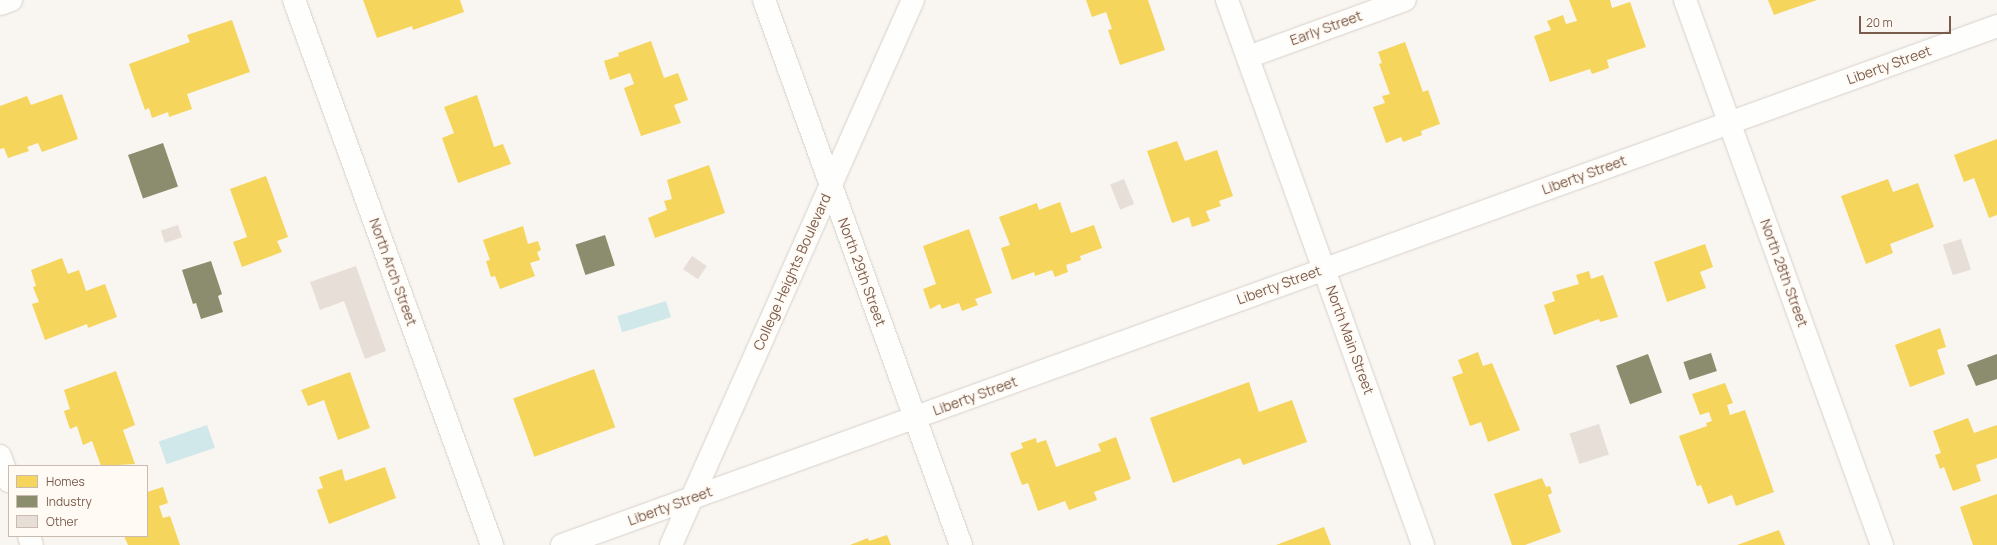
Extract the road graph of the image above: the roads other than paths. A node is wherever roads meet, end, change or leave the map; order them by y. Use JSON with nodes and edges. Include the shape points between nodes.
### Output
{"nodes":[{"id":1,"x":10,"y":0,"type":"edge"},
{"id":2,"x":294,"y":0,"type":"edge"},
{"id":3,"x":764,"y":0,"type":"edge"},
{"id":4,"x":913,"y":0,"type":"edge"},
{"id":5,"x":1227,"y":0,"type":"edge"},
{"id":6,"x":1404,"y":0,"type":"edge"},
{"id":7,"x":1685,"y":0,"type":"edge"},
{"id":8,"x":0,"y":4,"type":"edge"},
{"id":9,"x":1997,"y":26,"type":"edge"},
{"id":10,"x":1248,"y":57,"type":"junction"},
{"id":11,"x":1730,"y":123,"type":"junction"},
{"id":12,"x":830,"y":184,"type":"junction"},
{"id":13,"x":1324,"y":269,"type":"junction"},
{"id":14,"x":915,"y":417,"type":"junction"},
{"id":15,"x":0,"y":456,"type":"edge"},
{"id":16,"x":8,"y":478,"type":"edge"},
{"id":17,"x":693,"y":498,"type":"junction"},
{"id":18,"x":492,"y":545,"type":"edge"},
{"id":19,"x":562,"y":545,"type":"edge"},
{"id":20,"x":671,"y":545,"type":"edge"},
{"id":21,"x":961,"y":545,"type":"edge"},
{"id":22,"x":1423,"y":545,"type":"edge"},
{"id":23,"x":1882,"y":545,"type":"edge"}],
"edges":[{"from":1,"to":8,"type":"street"},
{"from":2,"to":18,"type":"street","name":"North Arch Street"},
{"from":3,"to":12,"type":"street","name":"North 29th Street"},
{"from":4,"to":12,"type":"street","name":"College Heights Boulevard"},
{"from":5,"to":10,"type":"street","name":"North Main Street"},
{"from":6,"to":10,"type":"street","name":"Early Street"},
{"from":7,"to":11,"type":"street","name":"North 28th Street"},
{"from":9,"to":11,"type":"street","name":"Liberty Street"},
{"from":10,"to":13,"type":"street","name":"North Main Street"},
{"from":11,"to":13,"type":"street","name":"Liberty Street"},
{"from":11,"to":23,"type":"street","name":"North 28th Street"},
{"from":12,"to":14,"type":"street","name":"North 29th Street"},
{"from":12,"to":17,"type":"street","name":"College Heights Boulevard"},
{"from":13,"to":14,"type":"street","name":"Liberty Street"},
{"from":13,"to":22,"type":"street","name":"North Main Street"},
{"from":14,"to":17,"type":"street","name":"Liberty Street"},
{"from":14,"to":21,"type":"street","name":"North 29th Street"},
{"from":15,"to":16,"type":"street"},
{"from":17,"to":19,"type":"street","name":"Liberty Street"},
{"from":17,"to":20,"type":"street","name":"College Heights Boulevard"}]}
